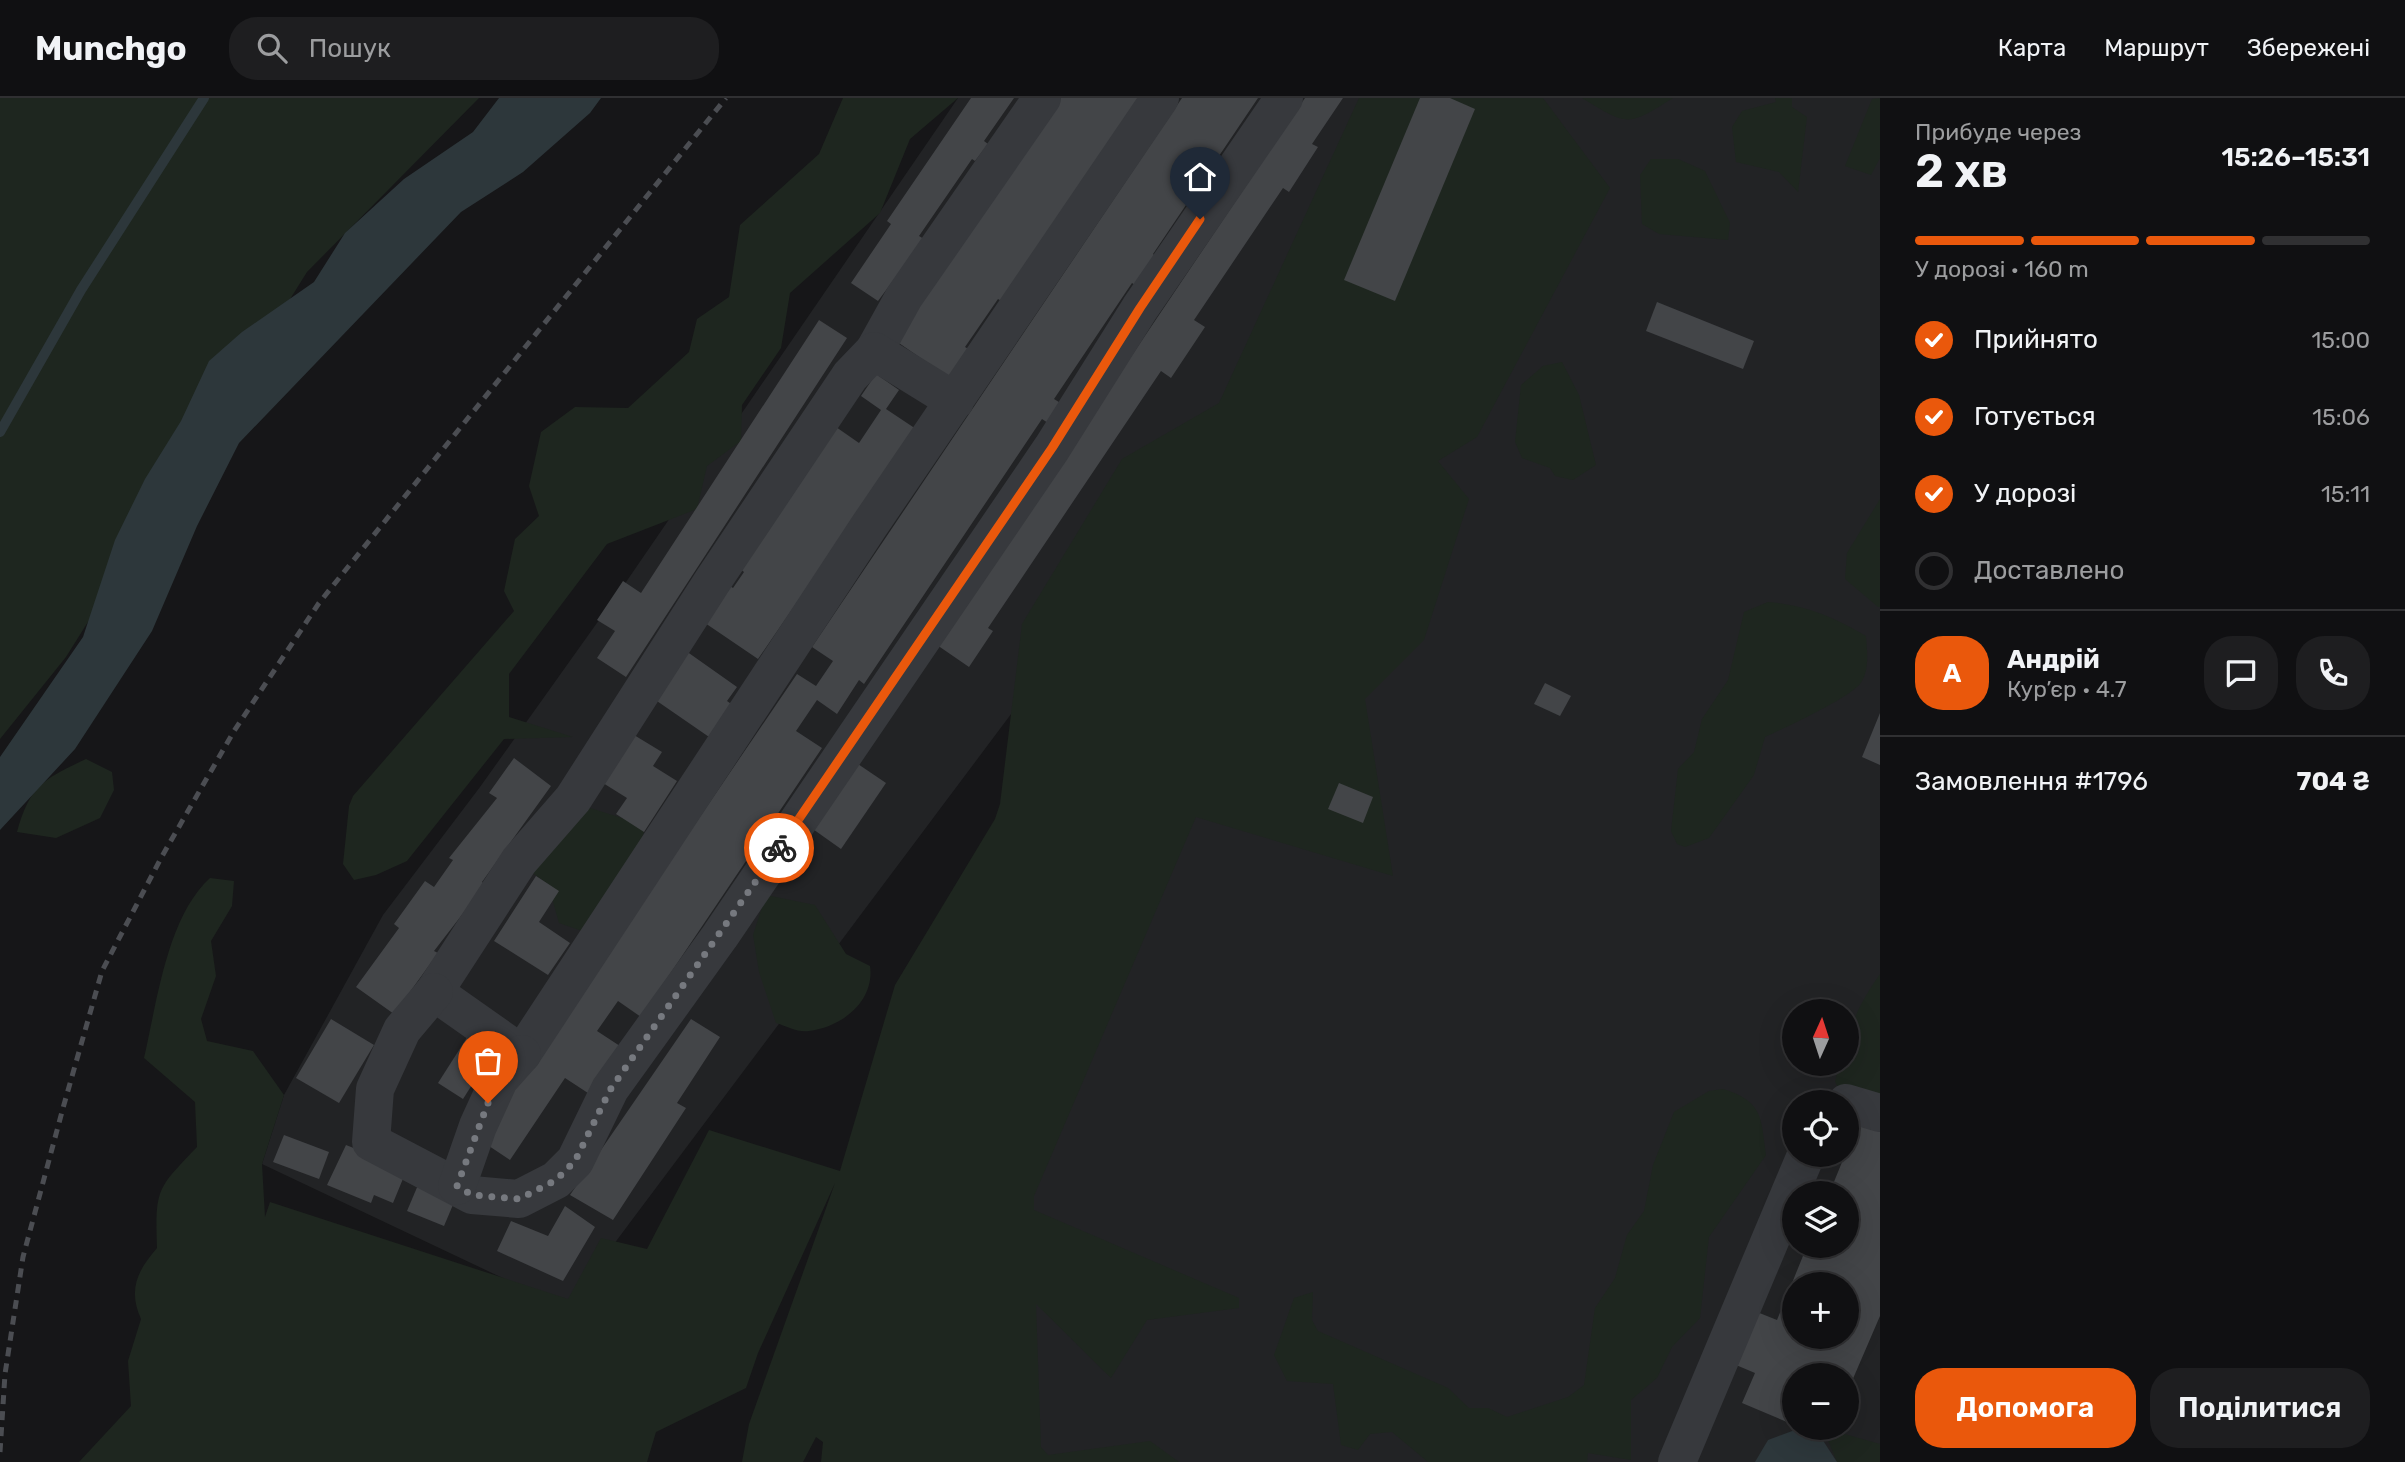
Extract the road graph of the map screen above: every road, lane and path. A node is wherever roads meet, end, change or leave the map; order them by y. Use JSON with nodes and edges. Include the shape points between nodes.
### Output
{"nodes":[{"id":1,"x":1042,"y":98,"type":"edge"},
{"id":2,"x":1160,"y":98,"type":"edge"},
{"id":3,"x":1284,"y":98,"type":"edge"},
{"id":4,"x":874,"y":351,"type":"junction"},
{"id":5,"x":955,"y":401,"type":"junction"},
{"id":6,"x":434,"y":992,"type":"junction"},
{"id":7,"x":522,"y":1055,"type":"junction"},
{"id":8,"x":1859,"y":1106,"type":"edge"},
{"id":9,"x":1880,"y":1113,"type":"edge"},
{"id":10,"x":1801,"y":1167,"type":"edge"},
{"id":11,"x":457,"y":1186,"type":"junction"},
{"id":12,"x":1677,"y":1462,"type":"edge"}],
"edges":[{"from":1,"to":4,"type":"lane","via":[[904,296]]},
{"from":2,"to":5,"type":"lane"},
{"from":3,"to":11,"type":"lane","via":[[1140,308],[1052,448],[610,1090],[575,1161],[556,1180],[519,1199],[472,1195]]},
{"from":4,"to":5,"type":"lane"},
{"from":4,"to":6,"type":"lane","via":[[850,376],[573,799],[519,861]]},
{"from":5,"to":7,"type":"lane","via":[[748,707]]},
{"from":6,"to":7,"type":"lane"},
{"from":6,"to":11,"type":"lane","via":[[402,1030],[375,1089],[372,1142]]},
{"from":7,"to":11,"type":"lane","via":[[499,1080]]},
{"from":8,"to":9,"type":"lane"},
{"from":10,"to":12,"type":"lane"}]}
